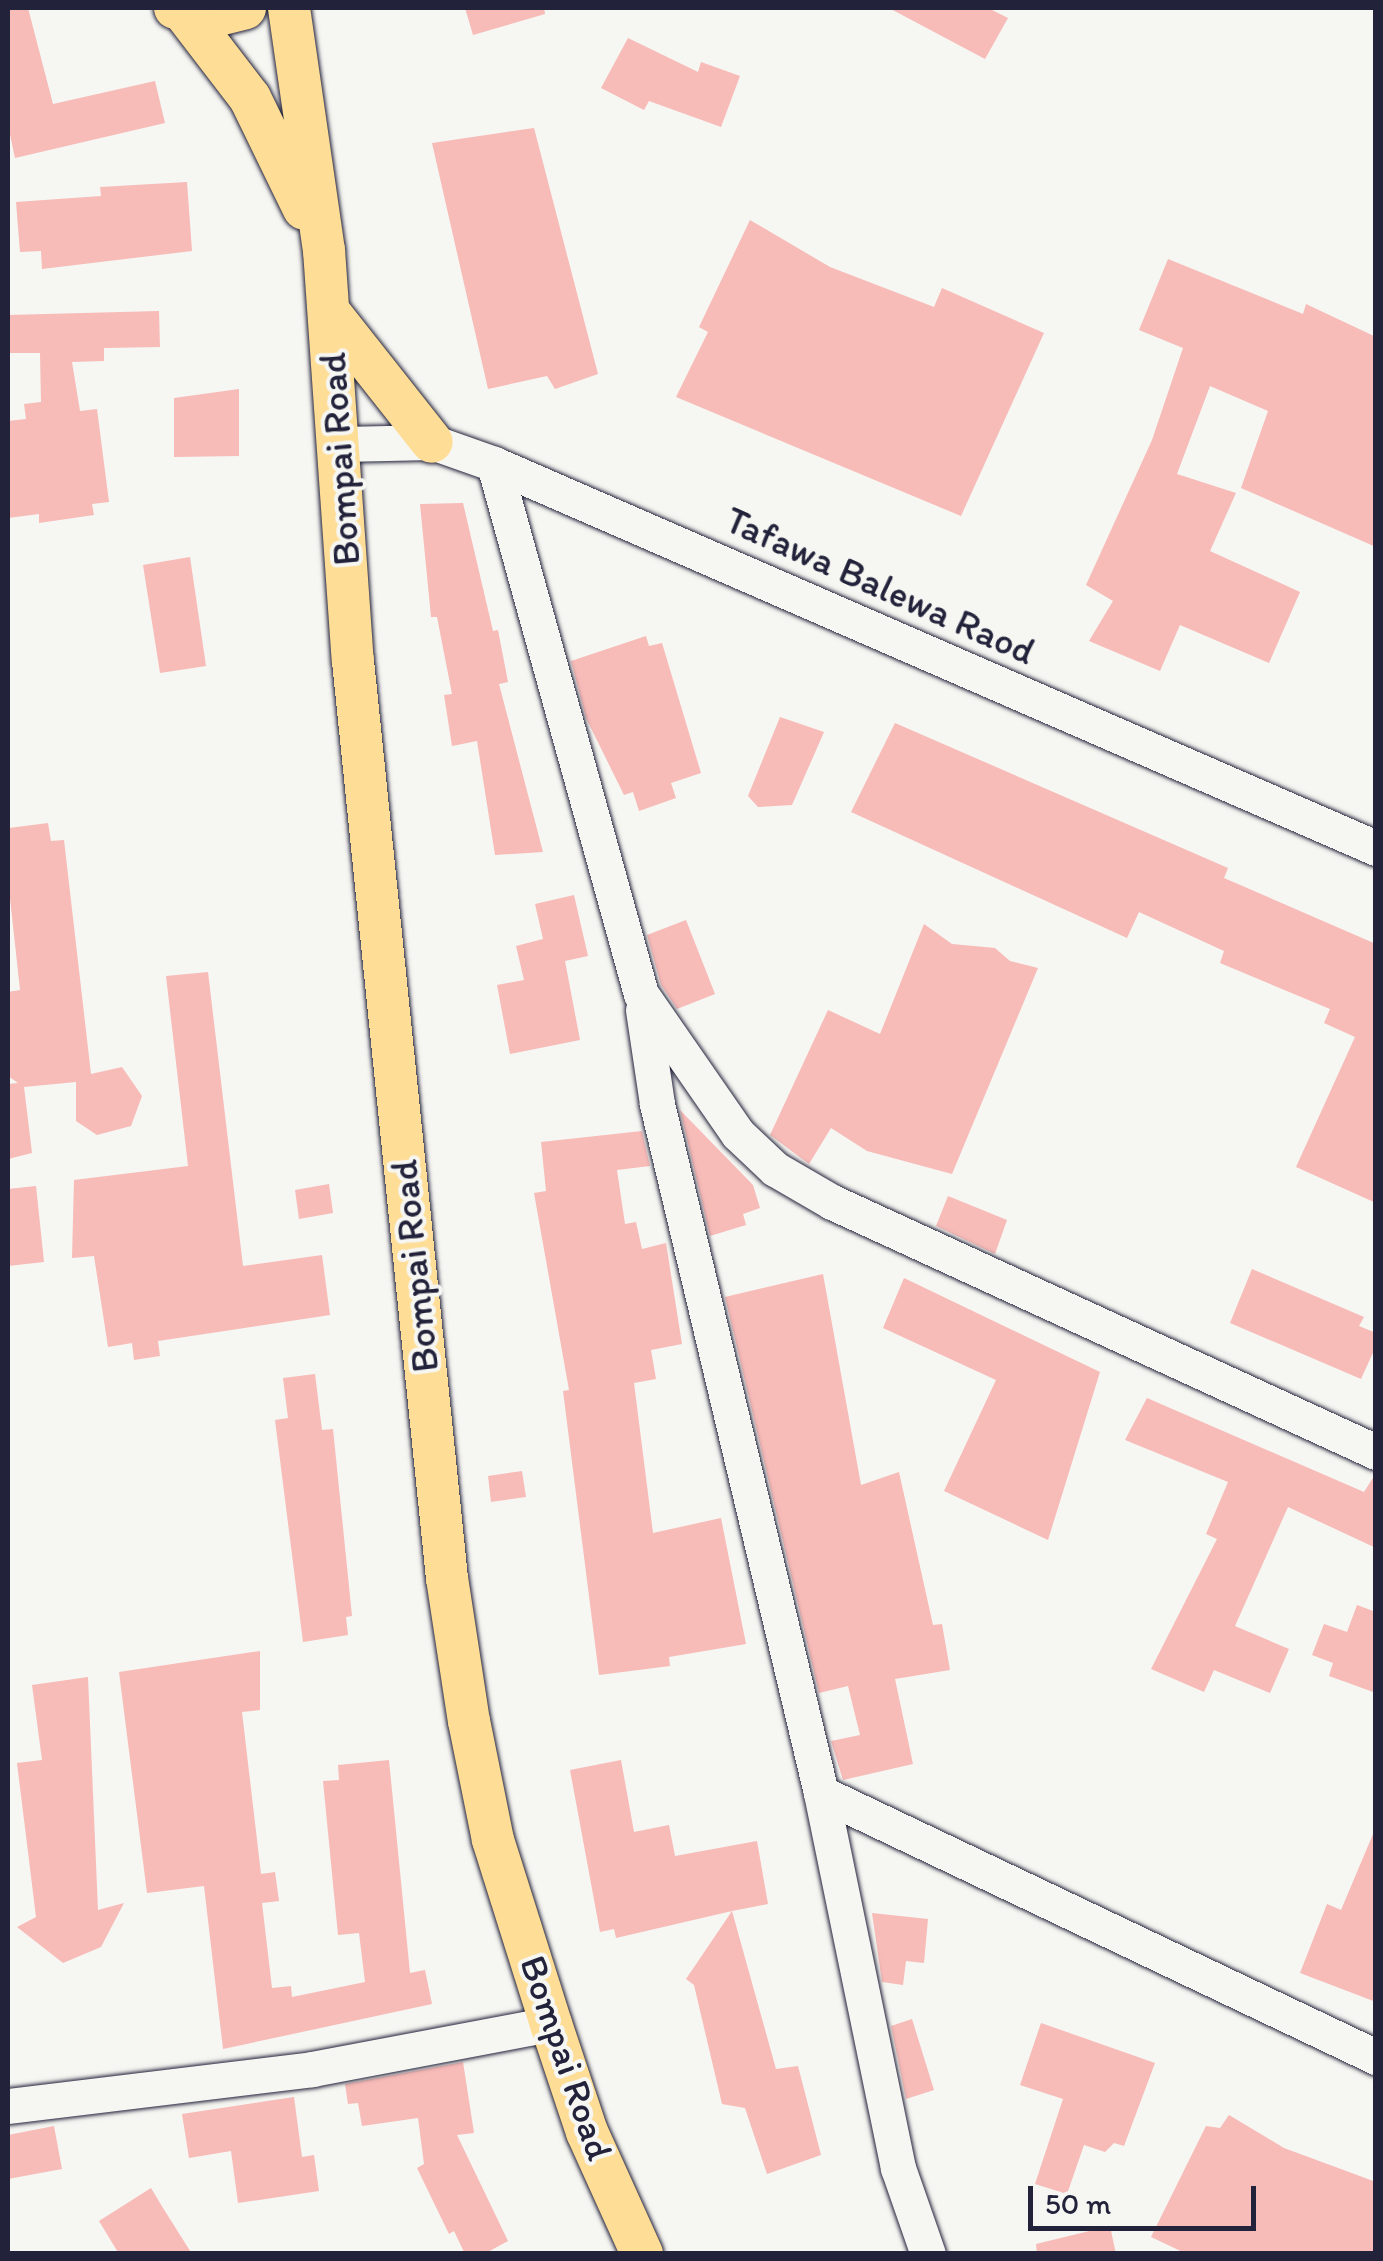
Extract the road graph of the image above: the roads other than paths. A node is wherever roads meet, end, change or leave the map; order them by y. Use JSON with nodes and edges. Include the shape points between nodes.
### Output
{"nodes":[{"id":1,"x":246,"y":8,"type":"edge"},
{"id":2,"x":289,"y":8,"type":"edge"},
{"id":3,"x":180,"y":10,"type":"edge"},
{"id":4,"x":324,"y":250,"type":"junction"},
{"id":5,"x":330,"y":313,"type":"junction"},
{"id":6,"x":432,"y":442,"type":"junction"},
{"id":7,"x":342,"y":444,"type":"junction"},
{"id":8,"x":494,"y":464,"type":"junction"},
{"id":9,"x":1376,"y":848,"type":"edge"},
{"id":10,"x":641,"y":994,"type":"junction"},
{"id":11,"x":1376,"y":1452,"type":"edge"},
{"id":12,"x":821,"y":1793,"type":"junction"},
{"id":13,"x":551,"y":2024,"type":"junction"},
{"id":14,"x":1376,"y":2056,"type":"edge"},
{"id":15,"x":8,"y":2106,"type":"edge"},
{"id":16,"x":642,"y":2254,"type":"edge"},
{"id":17,"x":928,"y":2254,"type":"edge"}],
"edges":[{"from":1,"to":3,"type":"main road","via":[[214,16]]},
{"from":2,"to":4,"type":"main road","name":"Bompai Road"},
{"from":3,"to":4,"type":"main road","via":[[250,98]]},
{"from":4,"to":5,"type":"main road","name":"Bompai Road"},
{"from":5,"to":6,"type":"main road"},
{"from":5,"to":7,"type":"main road","name":"Bompai Road"},
{"from":6,"to":7,"type":"lane","name":"Tafawa Balewa Raod"},
{"from":6,"to":8,"type":"lane","name":"Tafawa Balewa Raod"},
{"from":7,"to":13,"type":"main road","name":"Bompai Road","via":[[353,661],[447,1578],[492,1840]]},
{"from":8,"to":9,"type":"lane","name":"Tafawa Balewa Raod"},
{"from":8,"to":10,"type":"lane"},
{"from":10,"to":11,"type":"lane","via":[[689,1070],[775,1169],[832,1202]]},
{"from":10,"to":12,"type":"lane","via":[[658,1104]]},
{"from":12,"to":14,"type":"lane"},
{"from":12,"to":17,"type":"lane","via":[[889,2130]]},
{"from":13,"to":15,"type":"lane","via":[[312,2069]]},
{"from":13,"to":16,"type":"main road","name":"Bompai Road","via":[[587,2132]]}]}
